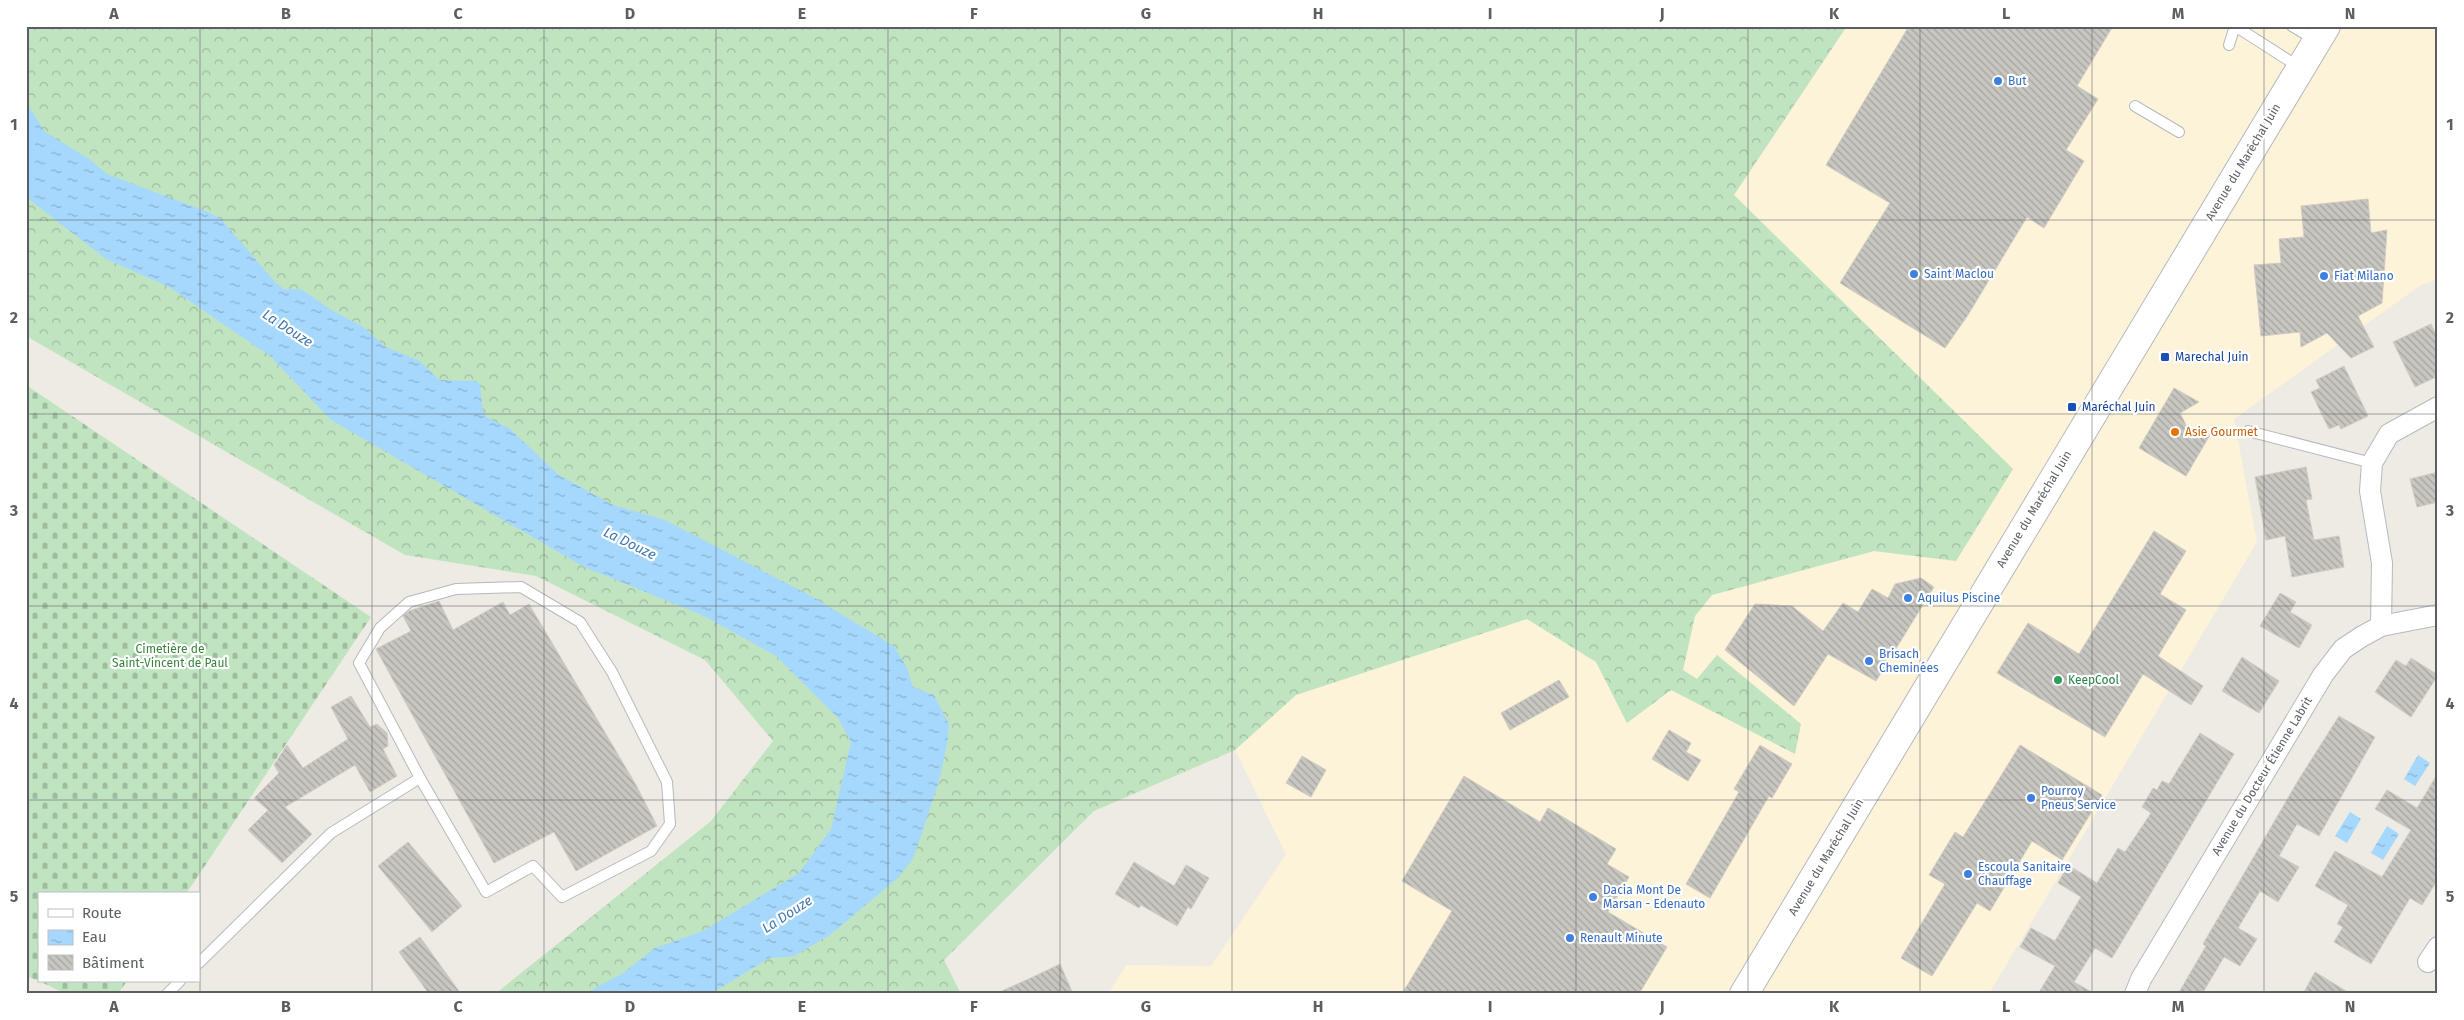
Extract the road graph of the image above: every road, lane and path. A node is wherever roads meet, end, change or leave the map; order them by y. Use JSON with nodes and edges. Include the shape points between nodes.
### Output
{"nodes":[{"id":1,"x":2235,"y":26,"type":"edge"},
{"id":2,"x":2292,"y":26,"type":"edge"},
{"id":3,"x":2322,"y":34,"type":"edge"},
{"id":4,"x":2229,"y":45,"type":"dead end"},
{"id":5,"x":2300,"y":68,"type":"junction"},
{"id":6,"x":2135,"y":106,"type":"dead end"},
{"id":7,"x":2179,"y":132,"type":"dead end"},
{"id":8,"x":2438,"y":407,"type":"edge"},
{"id":9,"x":2248,"y":431,"type":"dead end"},
{"id":10,"x":2372,"y":463,"type":"junction"},
{"id":11,"x":2438,"y":615,"type":"edge"},
{"id":12,"x":2381,"y":626,"type":"junction"},
{"id":13,"x":420,"y":778,"type":"junction"},
{"id":14,"x":200,"y":962,"type":"edge"},
{"id":15,"x":179,"y":982,"type":"edge"},
{"id":16,"x":168,"y":994,"type":"edge"},
{"id":17,"x":1744,"y":994,"type":"edge"},
{"id":18,"x":2135,"y":994,"type":"edge"}],
"edges":[{"from":1,"to":4,"type":"lane"},
{"from":1,"to":5,"type":"lane"},
{"from":2,"to":3,"type":"lane"},
{"from":3,"to":5,"type":"main road","name":"Avenue du Maréchal Juin"},
{"from":5,"to":17,"type":"main road","name":"Avenue du Maréchal Juin"},
{"from":6,"to":7,"type":"lane"},
{"from":8,"to":10,"type":"street","via":[[2389,434]]},
{"from":9,"to":10,"type":"lane"},
{"from":10,"to":12,"type":"street","via":[[2370,491],[2382,563]]},
{"from":11,"to":12,"type":"street","name":"Avenue du Docteur Étienne Labrit"},
{"from":12,"to":18,"type":"street","name":"Avenue du Docteur Étienne Labrit","via":[[2343,649],[2323,675]]},
{"from":13,"to":13,"type":"lane","via":[[360,663],[380,628],[409,602],[456,589],[521,587],[580,622],[612,672],[667,782],[670,824],[651,852],[562,897],[534,866],[486,892]]},
{"from":13,"to":14,"type":"lane","via":[[331,833]]},
{"from":15,"to":16,"type":"lane"}]}
